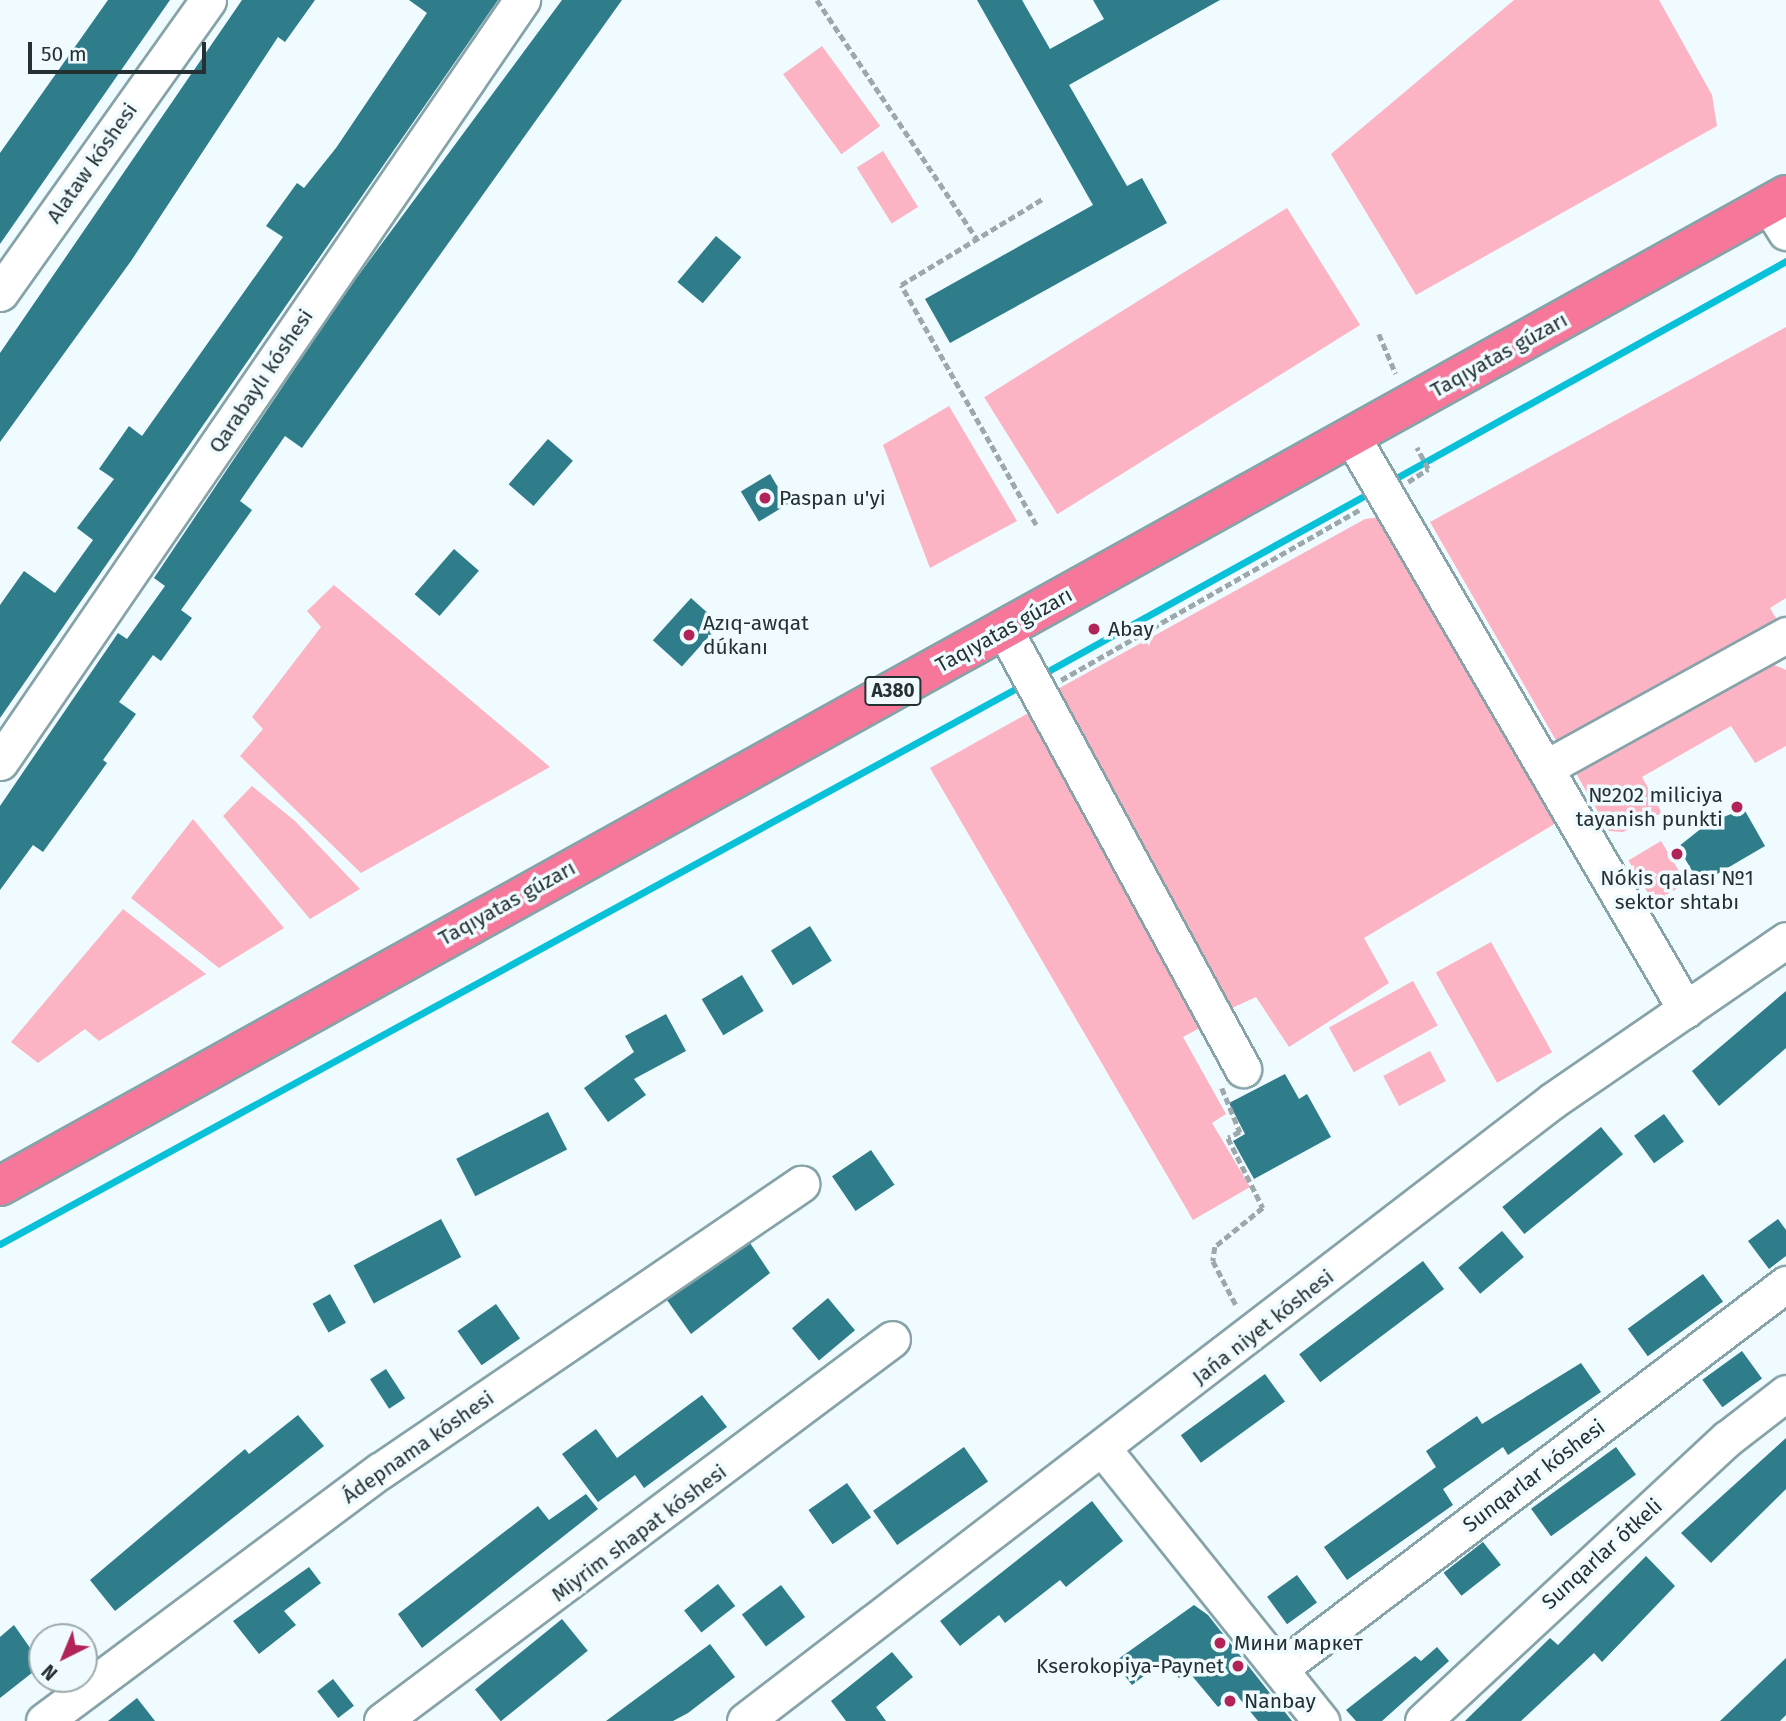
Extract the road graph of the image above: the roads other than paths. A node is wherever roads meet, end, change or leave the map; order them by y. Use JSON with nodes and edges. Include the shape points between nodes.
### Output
{"nodes":[{"id":1,"x":208,"y":0,"type":"edge"},
{"id":2,"x":522,"y":0,"type":"edge"},
{"id":3,"x":1781,"y":211,"type":"edge"},
{"id":4,"x":0,"y":293,"type":"edge"},
{"id":5,"x":1352,"y":437,"type":"junction"},
{"id":6,"x":1004,"y":629,"type":"junction"},
{"id":7,"x":1786,"y":635,"type":"edge"},
{"id":8,"x":0,"y":762,"type":"edge"},
{"id":9,"x":1547,"y":767,"type":"junction"},
{"id":10,"x":1786,"y":940,"type":"edge"},
{"id":11,"x":1686,"y":1010,"type":"junction"},
{"id":12,"x":1243,"y":1069,"type":"road end"},
{"id":13,"x":801,"y":1184,"type":"dead end"},
{"id":14,"x":0,"y":1185,"type":"edge"},
{"id":15,"x":1786,"y":1284,"type":"edge"},
{"id":16,"x":892,"y":1339,"type":"dead end"},
{"id":17,"x":1786,"y":1393,"type":"edge"},
{"id":18,"x":1103,"y":1449,"type":"junction"},
{"id":19,"x":1282,"y":1667,"type":"junction"},
{"id":20,"x":44,"y":1721,"type":"edge"},
{"id":21,"x":382,"y":1721,"type":"edge"},
{"id":22,"x":744,"y":1721,"type":"edge"},
{"id":23,"x":1321,"y":1721,"type":"edge"},
{"id":24,"x":1423,"y":1721,"type":"edge"}],
"edges":[{"from":1,"to":4,"type":"street","name":"Alataw kóshesi"},
{"from":2,"to":8,"type":"street","name":"Qarabaylı kóshesi"},
{"from":3,"to":5,"type":"highway","name":"Taqıyatas gúzarı","number":"A380"},
{"from":5,"to":6,"type":"highway","name":"Taqıyatas gúzarı","number":"A380"},
{"from":5,"to":9,"type":"street"},
{"from":6,"to":12,"type":"street"},
{"from":6,"to":14,"type":"highway","name":"Taqıyatas gúzarı","number":"A380"},
{"from":7,"to":9,"type":"street"},
{"from":9,"to":11,"type":"street"},
{"from":10,"to":11,"type":"street","name":"Jańa niyet kóshesi"},
{"from":11,"to":18,"type":"street","name":"Jańa niyet kóshesi","via":[[1552,1101]]},
{"from":13,"to":20,"type":"street","name":"Ádepnama kóshesi","via":[[380,1471]]},
{"from":15,"to":19,"type":"street","name":"Sunqarlar kóshesi"},
{"from":16,"to":21,"type":"street","name":"Miyrim shapat kóshesi"},
{"from":17,"to":24,"type":"street","name":"Sunqarlar ótkeli","via":[[1728,1438]]},
{"from":18,"to":19,"type":"street"},
{"from":18,"to":22,"type":"street","name":"Jańa niyet kóshesi"},
{"from":19,"to":23,"type":"street"}]}
